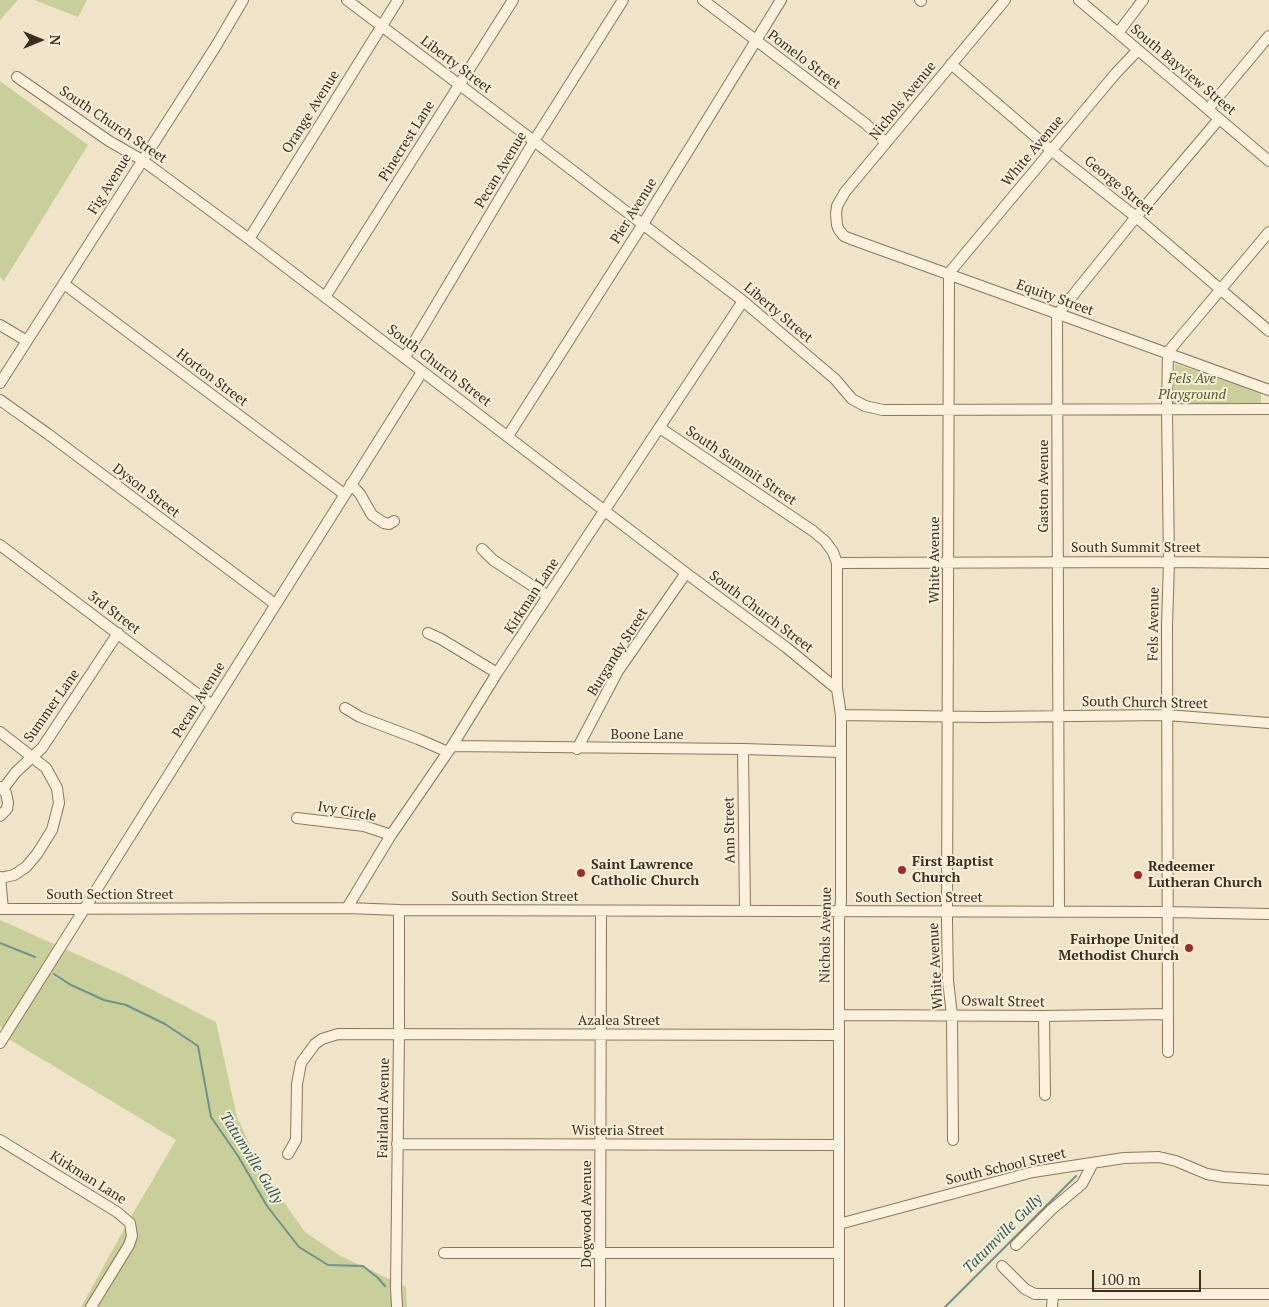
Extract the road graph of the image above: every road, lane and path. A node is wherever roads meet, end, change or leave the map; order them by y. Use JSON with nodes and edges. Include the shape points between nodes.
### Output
{"nodes":[{"id":1,"x":243,"y":0,"type":"edge"},
{"id":2,"x":347,"y":0,"type":"edge"},
{"id":3,"x":398,"y":0,"type":"edge"},
{"id":4,"x":513,"y":0,"type":"edge"},
{"id":5,"x":623,"y":0,"type":"edge"},
{"id":6,"x":703,"y":0,"type":"edge"},
{"id":7,"x":781,"y":0,"type":"edge"},
{"id":8,"x":1005,"y":0,"type":"edge"},
{"id":9,"x":1079,"y":0,"type":"edge"},
{"id":10,"x":1143,"y":0,"type":"edge"},
{"id":11,"x":381,"y":26,"type":"junction"},
{"id":12,"x":1118,"y":33,"type":"junction"},
{"id":13,"x":1269,"y":36,"type":"edge"},
{"id":14,"x":756,"y":40,"type":"junction"},
{"id":15,"x":1138,"y":50,"type":"junction"},
{"id":16,"x":951,"y":64,"type":"junction"},
{"id":17,"x":17,"y":77,"type":"dead end"},
{"id":18,"x":459,"y":85,"type":"junction"},
{"id":19,"x":1208,"y":109,"type":"junction"},
{"id":20,"x":1220,"y":119,"type":"junction"},
{"id":21,"x":534,"y":141,"type":"junction"},
{"id":22,"x":886,"y":143,"type":"junction"},
{"id":23,"x":1051,"y":150,"type":"junction"},
{"id":24,"x":142,"y":160,"type":"junction"},
{"id":25,"x":1269,"y":161,"type":"edge"},
{"id":26,"x":1136,"y":217,"type":"junction"},
{"id":27,"x":643,"y":224,"type":"junction"},
{"id":28,"x":837,"y":225,"type":"joint"},
{"id":29,"x":1269,"y":232,"type":"edge"},
{"id":30,"x":249,"y":239,"type":"junction"},
{"id":31,"x":949,"y":273,"type":"junction"},
{"id":32,"x":64,"y":284,"type":"junction"},
{"id":33,"x":1220,"y":289,"type":"junction"},
{"id":34,"x":325,"y":297,"type":"junction"},
{"id":35,"x":743,"y":301,"type":"junction"},
{"id":36,"x":1057,"y":315,"type":"junction"},
{"id":37,"x":0,"y":325,"type":"edge"},
{"id":38,"x":1269,"y":331,"type":"edge"},
{"id":39,"x":27,"y":341,"type":"junction"},
{"id":40,"x":1168,"y":352,"type":"junction"},
{"id":41,"x":405,"y":357,"type":"junction"},
{"id":42,"x":422,"y":372,"type":"junction"},
{"id":43,"x":0,"y":383,"type":"edge"},
{"id":44,"x":1269,"y":390,"type":"edge"},
{"id":45,"x":0,"y":400,"type":"edge"},
{"id":46,"x":1057,"y":409,"type":"junction"},
{"id":47,"x":1167,"y":409,"type":"junction"},
{"id":48,"x":1269,"y":409,"type":"edge"},
{"id":49,"x":949,"y":410,"type":"junction"},
{"id":50,"x":660,"y":428,"type":"junction"},
{"id":51,"x":508,"y":436,"type":"junction"},
{"id":52,"x":351,"y":484,"type":"junction"},
{"id":53,"x":344,"y":494,"type":"junction"},
{"id":54,"x":605,"y":510,"type":"junction"},
{"id":55,"x":394,"y":521,"type":"dead end"},
{"id":56,"x":0,"y":544,"type":"edge"},
{"id":57,"x":482,"y":549,"type":"dead end"},
{"id":58,"x":1058,"y":562,"type":"junction"},
{"id":59,"x":1168,"y":562,"type":"junction"},
{"id":60,"x":837,"y":563,"type":"junction"},
{"id":61,"x":949,"y":563,"type":"junction"},
{"id":62,"x":1269,"y":563,"type":"edge"},
{"id":63,"x":686,"y":573,"type":"junction"},
{"id":64,"x":548,"y":596,"type":"junction"},
{"id":65,"x":275,"y":604,"type":"junction"},
{"id":66,"x":118,"y":633,"type":"junction"},
{"id":67,"x":428,"y":633,"type":"dead end"},
{"id":68,"x":497,"y":673,"type":"junction"},
{"id":69,"x":837,"y":689,"type":"junction"},
{"id":70,"x":212,"y":704,"type":"junction"},
{"id":71,"x":345,"y":708,"type":"dead end"},
{"id":72,"x":1167,"y":714,"type":"junction"},
{"id":73,"x":840,"y":715,"type":"junction"},
{"id":74,"x":948,"y":716,"type":"junction"},
{"id":75,"x":1058,"y":716,"type":"junction"},
{"id":76,"x":1269,"y":723,"type":"edge"},
{"id":77,"x":0,"y":732,"type":"edge"},
{"id":78,"x":450,"y":749,"type":"junction"},
{"id":79,"x":576,"y":749,"type":"junction"},
{"id":80,"x":743,"y":749,"type":"junction"},
{"id":81,"x":842,"y":752,"type":"junction"},
{"id":82,"x":33,"y":757,"type":"junction"},
{"id":83,"x":1,"y":788,"type":"edge"},
{"id":84,"x":0,"y":816,"type":"edge"},
{"id":85,"x":297,"y":818,"type":"dead end"},
{"id":86,"x":391,"y":835,"type":"junction"},
{"id":87,"x":0,"y":878,"type":"edge"},
{"id":88,"x":84,"y":908,"type":"junction"},
{"id":89,"x":347,"y":908,"type":"junction"},
{"id":90,"x":2,"y":909,"type":"edge"},
{"id":91,"x":399,"y":910,"type":"junction"},
{"id":92,"x":745,"y":910,"type":"junction"},
{"id":93,"x":601,"y":911,"type":"junction"},
{"id":94,"x":840,"y":912,"type":"junction"},
{"id":95,"x":947,"y":912,"type":"junction"},
{"id":96,"x":1059,"y":912,"type":"junction"},
{"id":97,"x":1168,"y":912,"type":"junction"},
{"id":98,"x":1269,"y":914,"type":"edge"},
{"id":99,"x":1167,"y":1014,"type":"junction"},
{"id":100,"x":839,"y":1015,"type":"junction"},
{"id":101,"x":952,"y":1015,"type":"junction"},
{"id":102,"x":1044,"y":1016,"type":"junction"},
{"id":103,"x":399,"y":1034,"type":"junction"},
{"id":104,"x":601,"y":1035,"type":"junction"},
{"id":105,"x":839,"y":1035,"type":"junction"},
{"id":106,"x":0,"y":1043,"type":"edge"},
{"id":107,"x":1168,"y":1052,"type":"dead end"},
{"id":108,"x":1045,"y":1095,"type":"dead end"},
{"id":109,"x":0,"y":1140,"type":"edge"},
{"id":110,"x":953,"y":1140,"type":"dead end"},
{"id":111,"x":397,"y":1144,"type":"junction"},
{"id":112,"x":601,"y":1145,"type":"junction"},
{"id":113,"x":839,"y":1145,"type":"junction"},
{"id":114,"x":288,"y":1154,"type":"dead end"},
{"id":115,"x":1093,"y":1163,"type":"junction"},
{"id":116,"x":1269,"y":1180,"type":"edge"},
{"id":117,"x":839,"y":1224,"type":"junction"},
{"id":118,"x":1016,"y":1245,"type":"dead end"},
{"id":119,"x":444,"y":1253,"type":"dead end"},
{"id":120,"x":600,"y":1253,"type":"junction"},
{"id":121,"x":839,"y":1253,"type":"junction"},
{"id":122,"x":1002,"y":1266,"type":"dead end"},
{"id":123,"x":1053,"y":1294,"type":"junction"},
{"id":124,"x":1269,"y":1294,"type":"edge"},
{"id":125,"x":91,"y":1307,"type":"edge"},
{"id":126,"x":398,"y":1307,"type":"edge"},
{"id":127,"x":600,"y":1307,"type":"edge"},
{"id":128,"x":840,"y":1307,"type":"edge"},
{"id":129,"x":1052,"y":1307,"type":"edge"}],
"edges":[{"from":1,"to":24,"type":"street","name":"Fig Avenue"},
{"from":2,"to":11,"type":"street","name":"Liberty Street"},
{"from":3,"to":11,"type":"street","name":"Orange Avenue"},
{"from":4,"to":18,"type":"street","name":"Pinecrest Lane"},
{"from":5,"to":21,"type":"street","name":"Pecan Avenue"},
{"from":6,"to":14,"type":"street","name":"Pomelo Street"},
{"from":7,"to":14,"type":"street","name":"Pier Avenue"},
{"from":8,"to":16,"type":"street","name":"Nichols Avenue"},
{"from":9,"to":12,"type":"street","name":"South Bayview Street"},
{"from":10,"to":12,"type":"street"},
{"from":11,"to":18,"type":"street","name":"Liberty Street"},
{"from":11,"to":30,"type":"street","name":"Orange Avenue"},
{"from":12,"to":15,"type":"street","name":"South Bayview Street"},
{"from":13,"to":19,"type":"street"},
{"from":14,"to":22,"type":"street","name":"Pomelo Street"},
{"from":14,"to":27,"type":"street","name":"Pier Avenue"},
{"from":15,"to":19,"type":"street","name":"South Bayview Street"},
{"from":15,"to":23,"type":"street","name":"White Avenue"},
{"from":16,"to":22,"type":"street","name":"Nichols Avenue"},
{"from":16,"to":23,"type":"street","name":"George Street"},
{"from":17,"to":24,"type":"street","name":"South Church Street"},
{"from":18,"to":21,"type":"street","name":"Liberty Street"},
{"from":18,"to":34,"type":"street","name":"Pinecrest Lane"},
{"from":19,"to":20,"type":"street","name":"South Bayview Street"},
{"from":20,"to":25,"type":"street","name":"South Bayview Street"},
{"from":20,"to":26,"type":"street"},
{"from":21,"to":27,"type":"street","name":"Liberty Street"},
{"from":21,"to":41,"type":"street","name":"Pecan Avenue"},
{"from":22,"to":28,"type":"street","name":"Nichols Avenue","via":[[837,206]]},
{"from":23,"to":26,"type":"street","name":"George Street"},
{"from":23,"to":31,"type":"street","name":"White Avenue"},
{"from":24,"to":30,"type":"street","name":"South Church Street"},
{"from":24,"to":32,"type":"street","name":"Fig Avenue"},
{"from":26,"to":33,"type":"street","name":"George Street"},
{"from":26,"to":36,"type":"street"},
{"from":27,"to":35,"type":"street","name":"Liberty Street"},
{"from":27,"to":51,"type":"street","name":"Pier Avenue"},
{"from":28,"to":31,"type":"street","name":"Equity Street","via":[[844,236]]},
{"from":29,"to":33,"type":"street"},
{"from":30,"to":34,"type":"street","name":"South Church Street"},
{"from":31,"to":36,"type":"street","name":"Equity Street"},
{"from":31,"to":49,"type":"street","name":"White Avenue"},
{"from":32,"to":39,"type":"street","name":"Fig Avenue"},
{"from":32,"to":53,"type":"street","name":"Horton Street"},
{"from":33,"to":38,"type":"street","name":"George Street"},
{"from":33,"to":40,"type":"street"},
{"from":34,"to":41,"type":"street","name":"South Church Street"},
{"from":35,"to":49,"type":"street","name":"Liberty Street","via":[[836,379],[858,403],[883,410]]},
{"from":35,"to":50,"type":"street","name":"Kirkman Lane"},
{"from":36,"to":40,"type":"street","name":"Equity Street"},
{"from":36,"to":46,"type":"street","name":"Gaston Avenue"},
{"from":37,"to":39,"type":"street"},
{"from":39,"to":43,"type":"street","name":"Fig Avenue"},
{"from":40,"to":44,"type":"street","name":"Equity Street"},
{"from":40,"to":47,"type":"street","name":"Fels Avenue"},
{"from":41,"to":42,"type":"street","name":"South Church Street"},
{"from":42,"to":51,"type":"street","name":"South Church Street"},
{"from":42,"to":52,"type":"street","name":"Pecan Avenue"},
{"from":45,"to":65,"type":"street","name":"Dyson Street"},
{"from":46,"to":47,"type":"street","name":"Liberty Street"},
{"from":46,"to":49,"type":"street","name":"Liberty Street"},
{"from":46,"to":58,"type":"street","name":"Gaston Avenue"},
{"from":47,"to":48,"type":"street","name":"Liberty Street"},
{"from":47,"to":59,"type":"street","name":"Fels Avenue"},
{"from":49,"to":61,"type":"street","name":"White Avenue"},
{"from":50,"to":54,"type":"street","name":"Kirkman Lane"},
{"from":50,"to":60,"type":"street","name":"South Summit Street","via":[[813,531],[825,541]]},
{"from":51,"to":54,"type":"street","name":"South Church Street"},
{"from":52,"to":53,"type":"street","name":"Pecan Avenue"},
{"from":52,"to":55,"type":"street","via":[[372,515],[384,523]]},
{"from":53,"to":65,"type":"street","name":"Pecan Avenue"},
{"from":54,"to":63,"type":"street","name":"South Church Street"},
{"from":54,"to":64,"type":"street","name":"Kirkman Lane"},
{"from":56,"to":66,"type":"street","name":"3rd Street"},
{"from":57,"to":64,"type":"street","via":[[493,560]]},
{"from":58,"to":59,"type":"street","name":"South Summit Street"},
{"from":58,"to":61,"type":"street","name":"South Summit Street"},
{"from":58,"to":75,"type":"street","name":"Gaston Avenue"},
{"from":59,"to":62,"type":"street","name":"South Summit Street"},
{"from":59,"to":72,"type":"street","name":"Fels Avenue"},
{"from":60,"to":61,"type":"street","name":"South Summit Street"},
{"from":60,"to":69,"type":"street","name":"Nichols Avenue"},
{"from":61,"to":74,"type":"street","name":"White Avenue"},
{"from":63,"to":69,"type":"street","name":"South Church Street"},
{"from":63,"to":79,"type":"street","name":"Burgandy Street","via":[[618,671]]},
{"from":64,"to":68,"type":"street","name":"Kirkman Lane"},
{"from":65,"to":70,"type":"street","name":"Pecan Avenue"},
{"from":66,"to":70,"type":"street","name":"3rd Street"},
{"from":66,"to":82,"type":"street","name":"Summer Lane"},
{"from":67,"to":68,"type":"street"},
{"from":68,"to":78,"type":"street","name":"Kirkman Lane"},
{"from":69,"to":73,"type":"street","name":"Nichols Avenue"},
{"from":70,"to":88,"type":"street","name":"Pecan Avenue"},
{"from":71,"to":78,"type":"street","name":"Boone Lane","via":[[360,717]]},
{"from":72,"to":75,"type":"street","name":"South Church Street"},
{"from":72,"to":76,"type":"street","name":"South Church Street"},
{"from":72,"to":97,"type":"street","name":"Fels Avenue"},
{"from":73,"to":74,"type":"street","name":"South Church Street"},
{"from":73,"to":81,"type":"street","name":"Nichols Avenue"},
{"from":74,"to":75,"type":"street","name":"South Church Street"},
{"from":74,"to":95,"type":"street","name":"White Avenue"},
{"from":75,"to":96,"type":"street","name":"Gaston Avenue"},
{"from":77,"to":82,"type":"street"},
{"from":78,"to":79,"type":"street","name":"Boone Lane"},
{"from":78,"to":86,"type":"street","name":"Kirkman Lane"},
{"from":79,"to":80,"type":"street","name":"Boone Lane"},
{"from":80,"to":81,"type":"street","name":"Boone Lane"},
{"from":80,"to":92,"type":"street","name":"Ann Street"},
{"from":81,"to":94,"type":"street","name":"Nichols Avenue"},
{"from":82,"to":83,"type":"street","name":"Summer Lane"},
{"from":82,"to":87,"type":"street","via":[[51,775],[57,788],[59,803],[55,822],[45,843],[26,868]]},
{"from":83,"to":84,"type":"street","via":[[8,803]]},
{"from":85,"to":86,"type":"street","name":"Ivy Circle","via":[[364,826]]},
{"from":86,"to":89,"type":"street","name":"Kirkman Lane"},
{"from":87,"to":90,"type":"street"},
{"from":88,"to":89,"type":"street","name":"South Section Street"},
{"from":88,"to":90,"type":"street","name":"South Section Street"},
{"from":88,"to":106,"type":"street","name":"Pecan Avenue"},
{"from":89,"to":91,"type":"street","name":"South Section Street"},
{"from":91,"to":93,"type":"street","name":"South Section Street"},
{"from":91,"to":103,"type":"street","name":"Fairland Avenue"},
{"from":92,"to":93,"type":"street","name":"South Section Street"},
{"from":92,"to":94,"type":"street","name":"South Section Street"},
{"from":93,"to":104,"type":"street","name":"Dogwood Avenue"},
{"from":94,"to":95,"type":"street","name":"South Section Street"},
{"from":94,"to":100,"type":"street","name":"Nichols Avenue"},
{"from":95,"to":96,"type":"street","name":"South Section Street"},
{"from":95,"to":101,"type":"street","name":"White Avenue"},
{"from":96,"to":97,"type":"street","name":"South Section Street"},
{"from":97,"to":98,"type":"street","name":"South Section Street"},
{"from":97,"to":99,"type":"street","name":"Fels Avenue"},
{"from":99,"to":102,"type":"street","name":"Oswalt Street"},
{"from":99,"to":107,"type":"street","name":"Fels Avenue"},
{"from":100,"to":101,"type":"street","name":"Oswalt Street"},
{"from":100,"to":105,"type":"street","name":"Nichols Avenue"},
{"from":101,"to":102,"type":"street","name":"Oswalt Street"},
{"from":101,"to":110,"type":"street","name":"White Avenue"},
{"from":102,"to":108,"type":"street"},
{"from":103,"to":104,"type":"street","name":"Azalea Street"},
{"from":103,"to":111,"type":"street","name":"Fairland Avenue"},
{"from":103,"to":114,"type":"street","name":"Azalea Street","via":[[338,1034],[322,1039],[310,1050],[299,1072],[296,1140]]},
{"from":104,"to":105,"type":"street","name":"Azalea Street"},
{"from":104,"to":112,"type":"street","name":"Dogwood Avenue"},
{"from":105,"to":113,"type":"street","name":"Nichols Avenue"},
{"from":109,"to":125,"type":"street","name":"Kirkman Lane","via":[[130,1223],[131,1240]]},
{"from":111,"to":112,"type":"street","name":"Wisteria Street"},
{"from":111,"to":126,"type":"street","name":"Fairland Avenue"},
{"from":112,"to":113,"type":"street","name":"Wisteria Street"},
{"from":112,"to":120,"type":"street","name":"Dogwood Avenue"},
{"from":113,"to":117,"type":"street","name":"Nichols Avenue"},
{"from":115,"to":116,"type":"street","name":"South School Street","via":[[1158,1157],[1207,1174]]},
{"from":115,"to":117,"type":"street","name":"South School Street","via":[[1033,1172]]},
{"from":115,"to":118,"type":"street","via":[[1082,1184]]},
{"from":117,"to":121,"type":"street","name":"Nichols Avenue"},
{"from":119,"to":120,"type":"street"},
{"from":120,"to":121,"type":"street"},
{"from":120,"to":127,"type":"street","name":"Dogwood Avenue"},
{"from":121,"to":128,"type":"street","name":"Nichols Avenue"},
{"from":122,"to":123,"type":"street","via":[[1030,1292]]},
{"from":123,"to":124,"type":"street"},
{"from":123,"to":129,"type":"street"}]}
